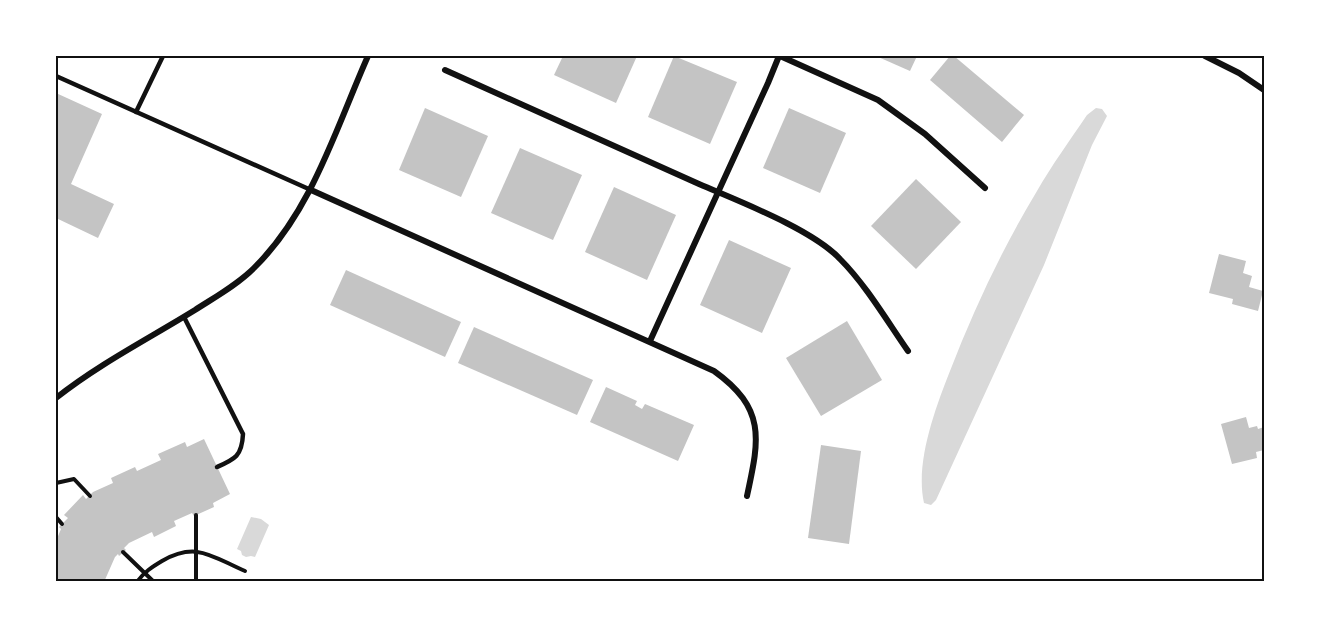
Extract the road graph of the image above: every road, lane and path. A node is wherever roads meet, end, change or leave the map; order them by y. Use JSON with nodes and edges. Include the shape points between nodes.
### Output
{"nodes":[{"id":1,"x":163,"y":56,"type":"edge"},
{"id":2,"x":368,"y":56,"type":"edge"},
{"id":3,"x":780,"y":56,"type":"edge"},
{"id":4,"x":1204,"y":56,"type":"edge"},
{"id":5,"x":445,"y":70,"type":"dead end"},
{"id":6,"x":56,"y":76,"type":"edge"},
{"id":7,"x":1264,"y":90,"type":"edge"},
{"id":8,"x":135,"y":112,"type":"junction"},
{"id":9,"x":985,"y":188,"type":"dead end"},
{"id":10,"x":311,"y":190,"type":"junction"},
{"id":11,"x":718,"y":193,"type":"junction"},
{"id":12,"x":184,"y":316,"type":"junction"},
{"id":13,"x":650,"y":341,"type":"junction"},
{"id":14,"x":908,"y":351,"type":"dead end"},
{"id":15,"x":56,"y":398,"type":"edge"},
{"id":16,"x":217,"y":467,"type":"dead end"},
{"id":17,"x":56,"y":483,"type":"edge"},
{"id":18,"x":90,"y":496,"type":"dead end"},
{"id":19,"x":747,"y":496,"type":"dead end"},
{"id":20,"x":196,"y":515,"type":"dead end"},
{"id":21,"x":56,"y":518,"type":"edge"},
{"id":22,"x":62,"y":524,"type":"dead end"},
{"id":23,"x":196,"y":550,"type":"junction"},
{"id":24,"x":123,"y":552,"type":"dead end"},
{"id":25,"x":245,"y":571,"type":"dead end"},
{"id":26,"x":144,"y":572,"type":"junction"},
{"id":27,"x":137,"y":582,"type":"edge"},
{"id":28,"x":154,"y":582,"type":"edge"},
{"id":29,"x":196,"y":582,"type":"edge"}],
"edges":[{"from":1,"to":8,"type":"lane"},
{"from":2,"to":10,"type":"street"},
{"from":3,"to":9,"type":"street","via":[[878,100],[925,134]]},
{"from":3,"to":11,"type":"street"},
{"from":4,"to":7,"type":"street"},
{"from":5,"to":11,"type":"street"},
{"from":6,"to":8,"type":"lane"},
{"from":8,"to":10,"type":"lane"},
{"from":10,"to":12,"type":"street","via":[[292,222],[254,268]]},
{"from":10,"to":13,"type":"street"},
{"from":11,"to":13,"type":"street"},
{"from":11,"to":14,"type":"street","via":[[810,237],[840,258]]},
{"from":12,"to":15,"type":"street","via":[[86,374]]},
{"from":12,"to":16,"type":"lane","via":[[243,434],[238,455]]},
{"from":13,"to":19,"type":"street","via":[[714,371],[743,397],[757,429]]},
{"from":17,"to":18,"type":"path","via":[[74,479]]},
{"from":20,"to":23,"type":"path"},
{"from":21,"to":22,"type":"path"},
{"from":23,"to":25,"type":"path"},
{"from":23,"to":26,"type":"path","via":[[176,554]]},
{"from":23,"to":29,"type":"path"},
{"from":24,"to":26,"type":"path"},
{"from":26,"to":27,"type":"path"},
{"from":26,"to":28,"type":"path"}]}
